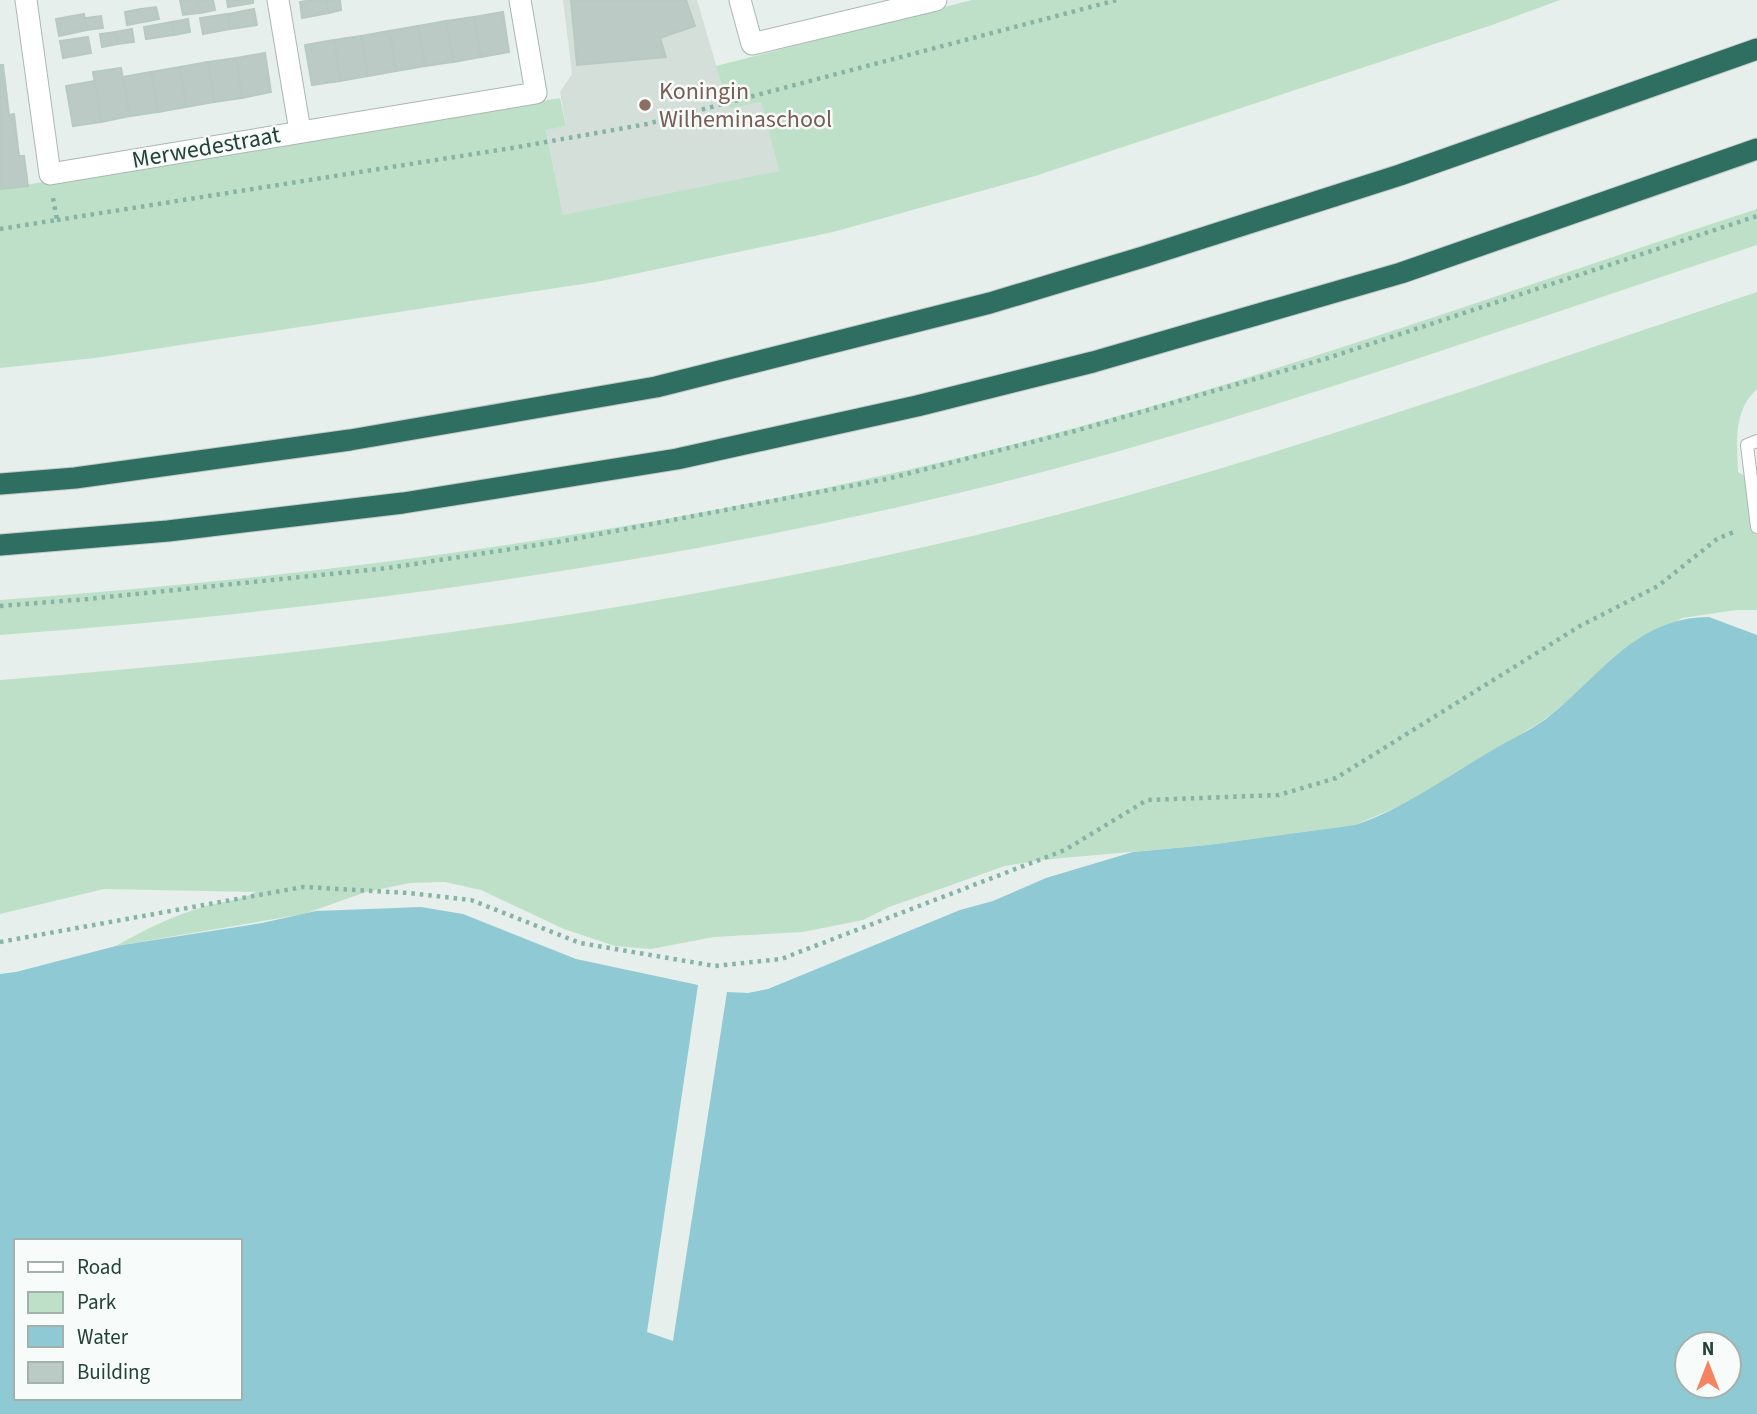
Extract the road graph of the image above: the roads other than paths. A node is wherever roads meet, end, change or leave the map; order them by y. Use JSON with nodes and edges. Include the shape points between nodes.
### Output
{"nodes":[{"id":1,"x":26,"y":0,"type":"edge"},
{"id":2,"x":278,"y":0,"type":"edge"},
{"id":3,"x":520,"y":0,"type":"edge"},
{"id":4,"x":740,"y":0,"type":"edge"},
{"id":5,"x":936,"y":0,"type":"edge"},
{"id":6,"x":1757,"y":49,"type":"edge"},
{"id":7,"x":300,"y":131,"type":"junction"},
{"id":8,"x":1757,"y":149,"type":"edge"},
{"id":9,"x":1757,"y":441,"type":"edge"},
{"id":10,"x":0,"y":484,"type":"edge"},
{"id":11,"x":1757,"y":524,"type":"edge"},
{"id":12,"x":0,"y":545,"type":"edge"}],
"edges":[{"from":1,"to":7,"type":"street","name":"Merwedestraat","via":[[50,174]]},
{"from":2,"to":7,"type":"street"},
{"from":3,"to":7,"type":"street","name":"Merwedestraat","via":[[536,93]]},
{"from":4,"to":5,"type":"street","via":[[752,44]]},
{"from":6,"to":10,"type":"highway","via":[[1401,175],[1143,257],[990,303],[656,387],[350,440]]},
{"from":8,"to":12,"type":"highway","via":[[1401,273],[1093,362],[917,406],[677,459],[403,503]]},
{"from":9,"to":11,"type":"lane","via":[[1747,445]]}]}
